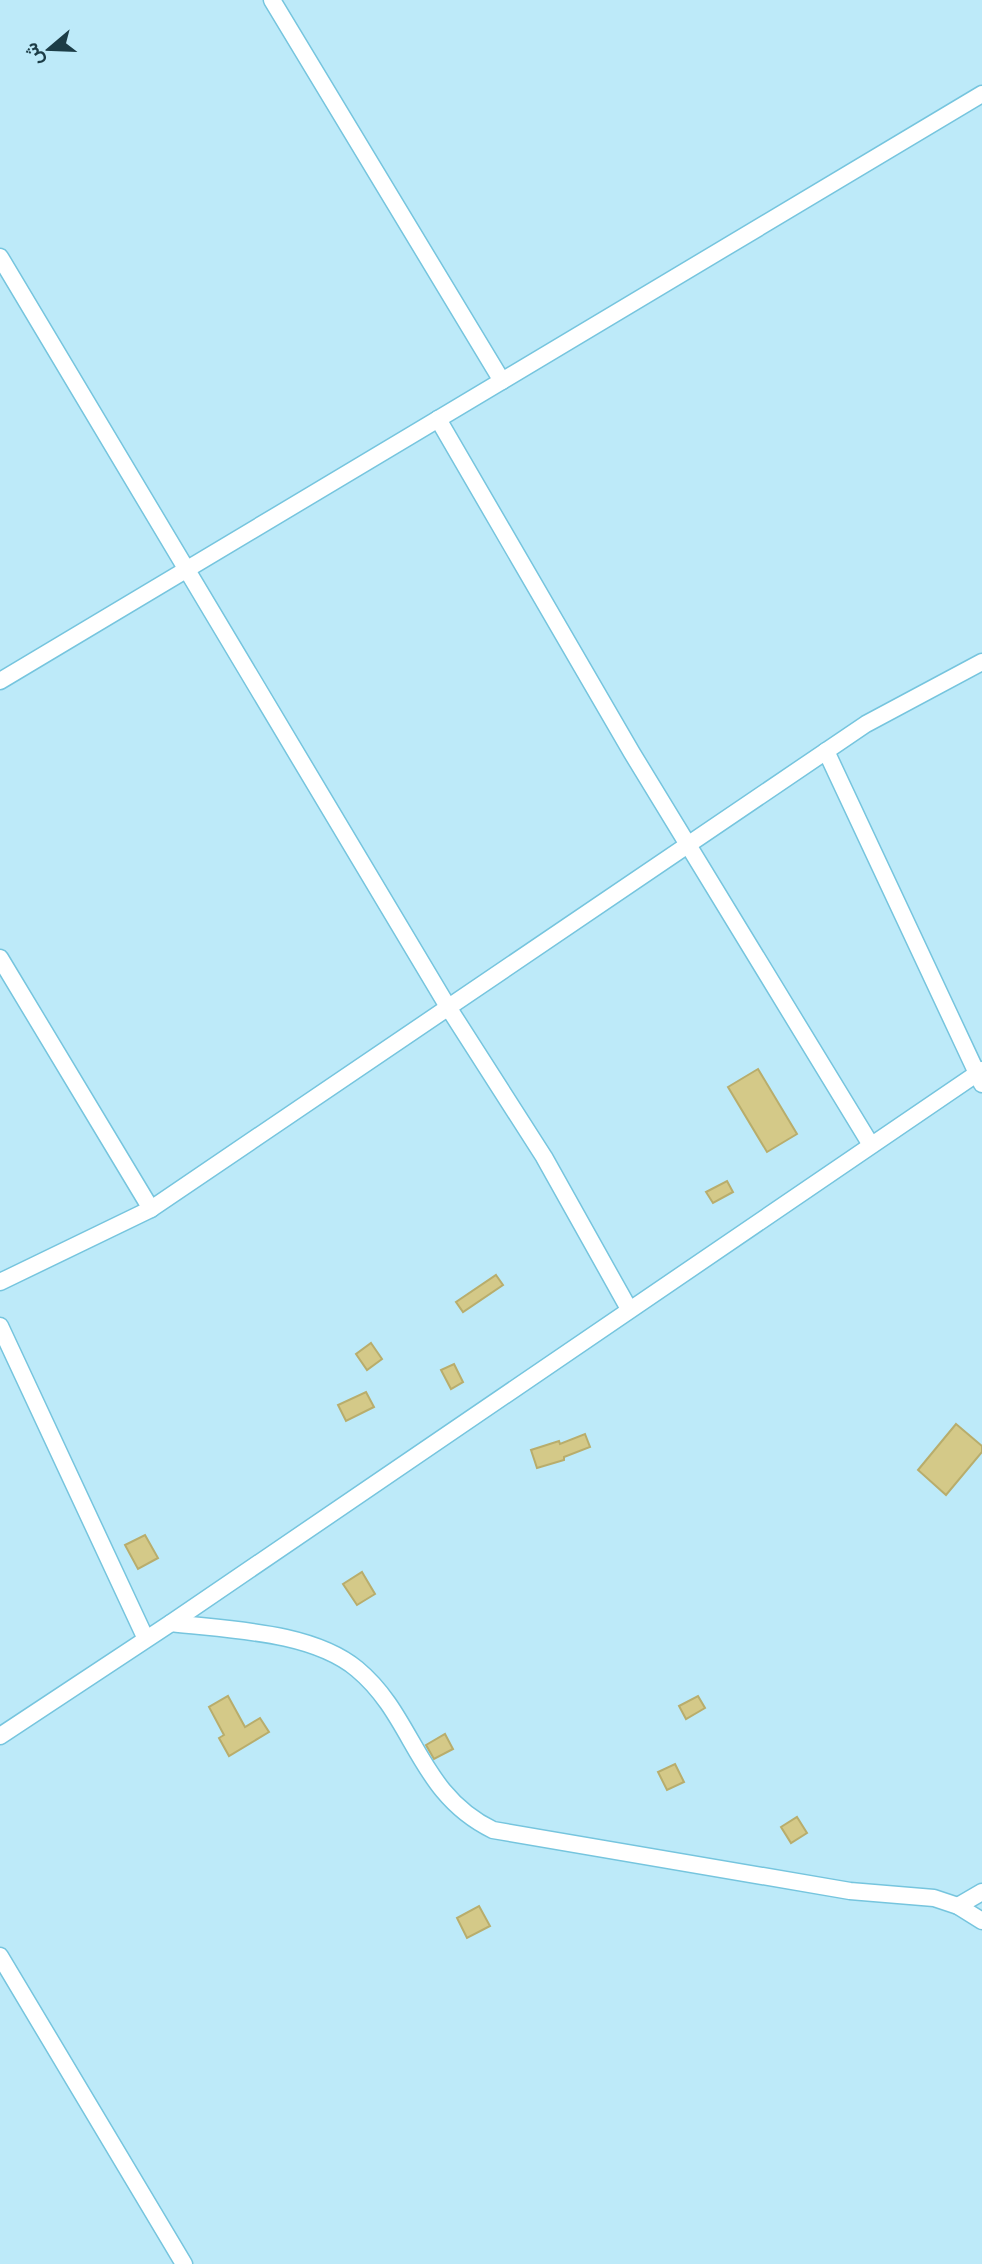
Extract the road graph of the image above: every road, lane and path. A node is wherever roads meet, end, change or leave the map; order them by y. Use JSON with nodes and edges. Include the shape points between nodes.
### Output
{"nodes":[{"id":1,"x":272,"y":0,"type":"edge"},
{"id":2,"x":982,"y":93,"type":"edge"},
{"id":3,"x":0,"y":257,"type":"edge"},
{"id":4,"x":502,"y":381,"type":"junction"},
{"id":5,"x":438,"y":419,"type":"junction"},
{"id":6,"x":187,"y":570,"type":"junction"},
{"id":7,"x":982,"y":662,"type":"edge"},
{"id":8,"x":0,"y":681,"type":"edge"},
{"id":9,"x":826,"y":751,"type":"junction"},
{"id":10,"x":688,"y":845,"type":"junction"},
{"id":11,"x":0,"y":958,"type":"edge"},
{"id":12,"x":448,"y":1007,"type":"junction"},
{"id":13,"x":980,"y":1076,"type":"edge"},
{"id":14,"x":871,"y":1145,"type":"junction"},
{"id":15,"x":151,"y":1209,"type":"junction"},
{"id":16,"x":0,"y":1282,"type":"edge"},
{"id":17,"x":629,"y":1309,"type":"junction"},
{"id":18,"x":0,"y":1326,"type":"edge"},
{"id":19,"x":171,"y":1623,"type":"junction"},
{"id":20,"x":145,"y":1637,"type":"junction"},
{"id":21,"x":0,"y":1736,"type":"edge"},
{"id":22,"x":982,"y":1892,"type":"edge"},
{"id":23,"x":958,"y":1906,"type":"junction"},
{"id":24,"x":982,"y":1921,"type":"edge"},
{"id":25,"x":0,"y":1956,"type":"edge"},
{"id":26,"x":184,"y":2264,"type":"edge"}],
"edges":[{"from":1,"to":4,"type":"street"},
{"from":2,"to":4,"type":"street"},
{"from":3,"to":6,"type":"street"},
{"from":4,"to":5,"type":"street"},
{"from":5,"to":6,"type":"street"},
{"from":5,"to":10,"type":"street"},
{"from":6,"to":8,"type":"street"},
{"from":6,"to":12,"type":"street"},
{"from":7,"to":9,"type":"street","via":[[866,724]]},
{"from":9,"to":10,"type":"street"},
{"from":9,"to":13,"type":"street"},
{"from":10,"to":12,"type":"street"},
{"from":10,"to":14,"type":"street"},
{"from":11,"to":15,"type":"street"},
{"from":12,"to":15,"type":"street"},
{"from":12,"to":17,"type":"street","via":[[544,1157]]},
{"from":13,"to":14,"type":"street"},
{"from":14,"to":17,"type":"street"},
{"from":15,"to":16,"type":"street"},
{"from":17,"to":19,"type":"street"},
{"from":18,"to":20,"type":"street"},
{"from":19,"to":20,"type":"street"},
{"from":19,"to":23,"type":"street","via":[[317,1646],[356,1668],[389,1703],[440,1788],[469,1818],[493,1830],[850,1891],[934,1898]]},
{"from":20,"to":21,"type":"street"},
{"from":22,"to":23,"type":"street"},
{"from":23,"to":24,"type":"street"},
{"from":25,"to":26,"type":"street"}]}
